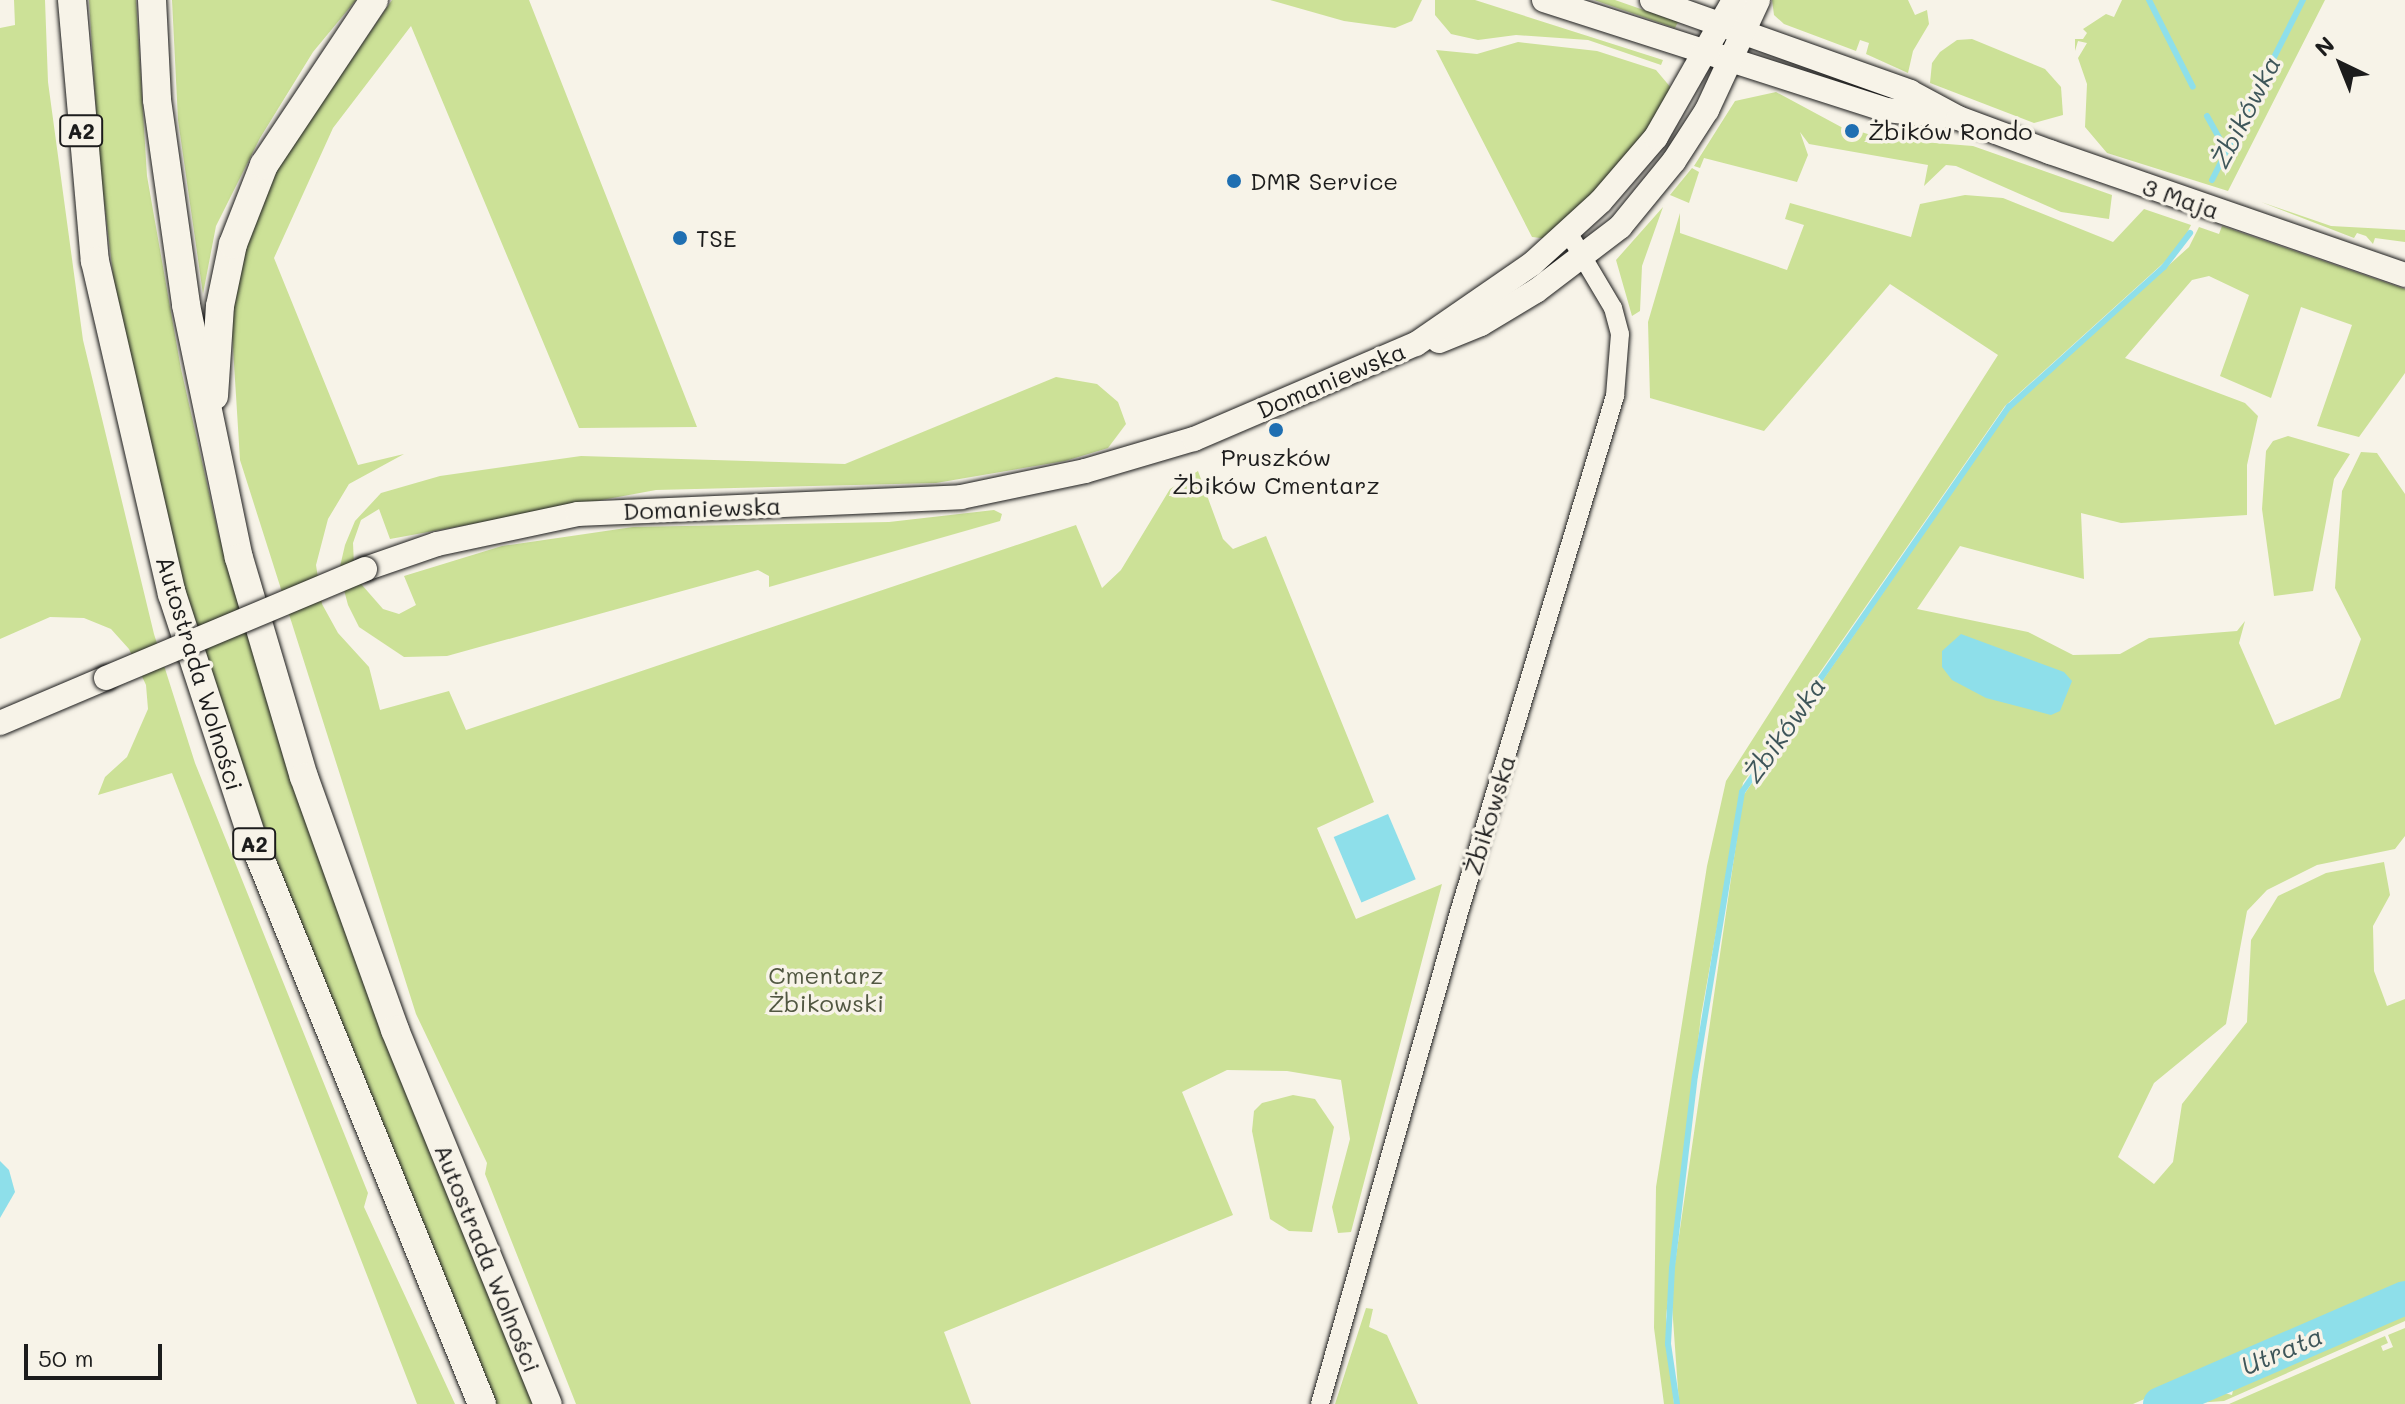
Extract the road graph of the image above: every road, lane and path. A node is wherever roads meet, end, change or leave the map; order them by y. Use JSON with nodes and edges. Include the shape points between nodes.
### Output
{"nodes":[{"id":1,"x":72,"y":0,"type":"edge"},
{"id":2,"x":152,"y":0,"type":"edge"},
{"id":3,"x":374,"y":0,"type":"edge"},
{"id":4,"x":1544,"y":0,"type":"edge"},
{"id":5,"x":1652,"y":0,"type":"edge"},
{"id":6,"x":1734,"y":0,"type":"edge"},
{"id":7,"x":1758,"y":0,"type":"edge"},
{"id":8,"x":1721,"y":24,"type":"junction"},
{"id":9,"x":1746,"y":33,"type":"junction"},
{"id":10,"x":1705,"y":54,"type":"junction"},
{"id":11,"x":1732,"y":62,"type":"junction"},
{"id":12,"x":1958,"y":118,"type":"junction"},
{"id":13,"x":1569,"y":234,"type":"junction"},
{"id":14,"x":1584,"y":259,"type":"junction"},
{"id":15,"x":2405,"y":275,"type":"edge"},
{"id":16,"x":1416,"y":344,"type":"junction"},
{"id":17,"x":216,"y":465,"type":"junction"},
{"id":18,"x":0,"y":723,"type":"edge"},
{"id":19,"x":482,"y":1404,"type":"edge"},
{"id":20,"x":548,"y":1404,"type":"edge"},
{"id":21,"x":1320,"y":1404,"type":"edge"}],
"edges":[{"from":1,"to":19,"type":"highway","name":"Autostrada Wolności","number":"A2","via":[[95,261],[172,594],[252,838]]},
{"from":2,"to":17,"type":"highway","name":"Autostrada Wolności","via":[[157,100],[186,305]]},
{"from":3,"to":17,"type":"highway","via":[[264,165],[233,244],[220,306],[214,382]]},
{"from":4,"to":10,"type":"main road","name":"3 Maja"},
{"from":5,"to":8,"type":"main road","name":"3 Maja"},
{"from":6,"to":8,"type":"main road"},
{"from":7,"to":9,"type":"main road"},
{"from":8,"to":9,"type":"main road","name":"3 Maja"},
{"from":8,"to":10,"type":"main road","name":"Domaniewska"},
{"from":9,"to":11,"type":"main road","name":"Domaniewska"},
{"from":9,"to":12,"type":"main road","name":"3 Maja","via":[[1910,92]]},
{"from":10,"to":11,"type":"main road","name":"3 Maja"},
{"from":10,"to":13,"type":"main road","name":"Domaniewska","via":[[1656,137]]},
{"from":11,"to":12,"type":"main road","name":"3 Maja","via":[[1886,110]]},
{"from":11,"to":14,"type":"main road","name":"Domaniewska","via":[[1674,161],[1620,227]]},
{"from":12,"to":15,"type":"main road","name":"3 Maja"},
{"from":13,"to":14,"type":"street","name":"Żbikowska"},
{"from":13,"to":16,"type":"main road","name":"Domaniewska"},
{"from":14,"to":16,"type":"main road","name":"Domaniewska","via":[[1481,324]]},
{"from":14,"to":21,"type":"street","name":"Żbikowska","via":[[1613,308],[1620,334],[1615,396],[1460,909]]},
{"from":16,"to":18,"type":"main road","name":"Domaniewska","bridge":true,"via":[[1194,439],[1010,488],[865,504],[642,507],[578,514],[437,544],[365,569]]},
{"from":17,"to":20,"type":"highway","name":"Autostrada Wolności","via":[[304,777],[395,1030]]}]}
